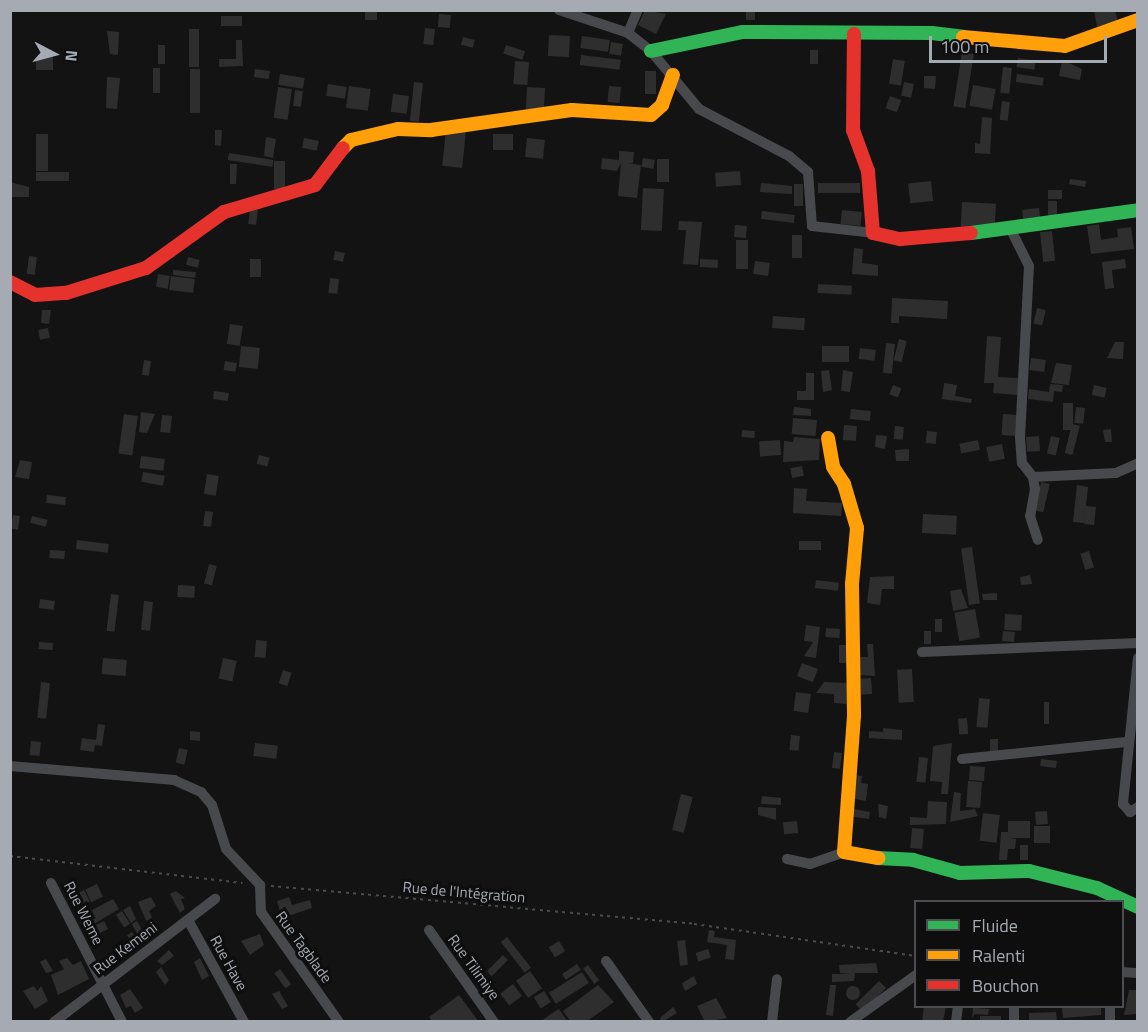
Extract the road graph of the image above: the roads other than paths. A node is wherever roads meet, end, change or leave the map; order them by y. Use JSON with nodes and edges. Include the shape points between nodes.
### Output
{"nodes":[{"id":1,"x":559,"y":10,"type":"edge"},
{"id":2,"x":638,"y":10,"type":"edge"},
{"id":3,"x":1137,"y":20,"type":"edge"},
{"id":4,"x":628,"y":33,"type":"junction"},
{"id":5,"x":854,"y":34,"type":"junction"},
{"id":6,"x":651,"y":51,"type":"junction"},
{"id":7,"x":673,"y":75,"type":"junction"},
{"id":8,"x":1137,"y":210,"type":"edge"},
{"id":9,"x":1011,"y":230,"type":"junction"},
{"id":10,"x":873,"y":233,"type":"junction"},
{"id":11,"x":10,"y":282,"type":"edge"},
{"id":12,"x":828,"y":438,"type":"dead end"},
{"id":13,"x":1137,"y":463,"type":"edge"},
{"id":14,"x":1033,"y":477,"type":"junction"},
{"id":15,"x":1038,"y":540,"type":"dead end"},
{"id":16,"x":1137,"y":643,"type":"edge"},
{"id":17,"x":922,"y":652,"type":"dead end"},
{"id":18,"x":1137,"y":658,"type":"edge"},
{"id":19,"x":1125,"y":742,"type":"junction"},
{"id":20,"x":962,"y":759,"type":"dead end"},
{"id":21,"x":10,"y":766,"type":"edge"},
{"id":22,"x":1137,"y":807,"type":"edge"},
{"id":23,"x":844,"y":852,"type":"junction"},
{"id":24,"x":787,"y":859,"type":"dead end"},
{"id":25,"x":51,"y":883,"type":"dead end"},
{"id":26,"x":215,"y":899,"type":"dead end"},
{"id":27,"x":1122,"y":900,"type":"edge"},
{"id":28,"x":188,"y":920,"type":"junction"},
{"id":29,"x":429,"y":930,"type":"dead end"},
{"id":30,"x":606,"y":961,"type":"dead end"},
{"id":31,"x":914,"y":976,"type":"edge"},
{"id":32,"x":777,"y":979,"type":"dead end"},
{"id":33,"x":103,"y":984,"type":"junction"},
{"id":34,"x":854,"y":1020,"type":"edge"},
{"id":35,"x":54,"y":1022,"type":"edge"},
{"id":36,"x":122,"y":1022,"type":"edge"},
{"id":37,"x":244,"y":1022,"type":"edge"},
{"id":38,"x":339,"y":1022,"type":"edge"},
{"id":39,"x":494,"y":1022,"type":"edge"},
{"id":40,"x":649,"y":1022,"type":"edge"},
{"id":41,"x":772,"y":1022,"type":"edge"}],
"edges":[{"from":1,"to":4,"type":"street"},
{"from":2,"to":4,"type":"street"},
{"from":3,"to":5,"type":"street","via":[[1065,46],[1016,45],[932,33]]},
{"from":4,"to":6,"type":"street"},
{"from":5,"to":6,"type":"street","via":[[743,32]]},
{"from":5,"to":10,"type":"street","via":[[853,130],[868,171]]},
{"from":6,"to":7,"type":"street"},
{"from":7,"to":10,"type":"street","via":[[699,109],[789,156],[808,172],[812,226]]},
{"from":7,"to":11,"type":"street","via":[[662,105],[651,115],[572,110],[431,130],[399,129],[351,140],[326,165],[315,185],[224,212],[146,268],[66,293],[35,295]]},
{"from":8,"to":9,"type":"street"},
{"from":9,"to":10,"type":"street","via":[[900,239]]},
{"from":9,"to":14,"type":"street","via":[[1029,266],[1020,437],[1022,464]]},
{"from":12,"to":23,"type":"street","via":[[833,467],[844,484],[858,528],[853,575],[854,716]]},
{"from":13,"to":14,"type":"street","via":[[1116,473]]},
{"from":14,"to":15,"type":"street","via":[[1029,516]]},
{"from":16,"to":17,"type":"street"},
{"from":18,"to":19,"type":"street"},
{"from":19,"to":20,"type":"street"},
{"from":19,"to":22,"type":"street","via":[[1123,804],[1130,812]]},
{"from":21,"to":38,"type":"street","name":"Rue Tagblade","via":[[174,780],[201,792],[212,805],[226,849],[260,885],[261,912]]},
{"from":23,"to":24,"type":"street","via":[[810,864]]},
{"from":23,"to":27,"type":"street","via":[[852,857],[913,860],[960,873],[1029,871],[1097,888]]},
{"from":25,"to":33,"type":"street","name":"Rue Weme"},
{"from":26,"to":28,"type":"street","name":"Rue Kemeni"},
{"from":28,"to":33,"type":"street","name":"Rue Kemeni"},
{"from":28,"to":37,"type":"street","name":"Rue Have"},
{"from":29,"to":39,"type":"street","name":"Rue Tilimiye"},
{"from":30,"to":40,"type":"street"},
{"from":31,"to":34,"type":"street"},
{"from":32,"to":41,"type":"street"},
{"from":33,"to":35,"type":"street","name":"Rue Kemeni"},
{"from":33,"to":36,"type":"street","name":"Rue Weme"}]}
